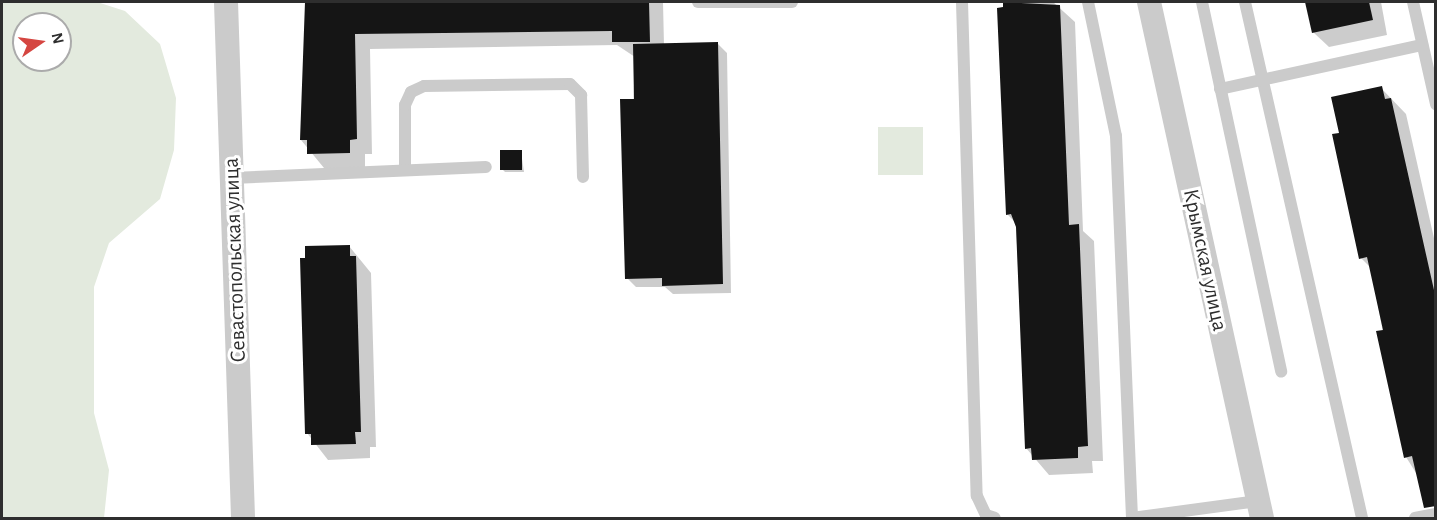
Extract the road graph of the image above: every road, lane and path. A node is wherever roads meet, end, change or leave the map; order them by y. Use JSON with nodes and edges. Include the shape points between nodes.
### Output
{"nodes":[{"id":1,"x":226,"y":2,"type":"edge"},
{"id":2,"x":698,"y":2,"type":"edge"},
{"id":3,"x":792,"y":2,"type":"edge"},
{"id":4,"x":962,"y":2,"type":"edge"},
{"id":5,"x":1088,"y":2,"type":"edge"},
{"id":6,"x":1149,"y":2,"type":"edge"},
{"id":7,"x":1202,"y":2,"type":"edge"},
{"id":8,"x":1245,"y":2,"type":"edge"},
{"id":9,"x":1413,"y":2,"type":"edge"},
{"id":10,"x":1422,"y":45,"type":"junction"},
{"id":11,"x":1432,"y":76,"type":"edge"},
{"id":12,"x":1263,"y":80,"type":"junction"},
{"id":13,"x":1220,"y":90,"type":"junction"},
{"id":14,"x":1436,"y":104,"type":"edge"},
{"id":15,"x":486,"y":166,"type":"dead end"},
{"id":16,"x":405,"y":168,"type":"junction"},
{"id":17,"x":583,"y":177,"type":"dead end"},
{"id":18,"x":232,"y":178,"type":"junction"},
{"id":19,"x":1281,"y":372,"type":"dead end"},
{"id":20,"x":1260,"y":510,"type":"edge"},
{"id":21,"x":1436,"y":514,"type":"edge"},
{"id":22,"x":243,"y":519,"type":"edge"},
{"id":23,"x":995,"y":519,"type":"edge"},
{"id":24,"x":1132,"y":519,"type":"edge"},
{"id":25,"x":1362,"y":519,"type":"edge"},
{"id":26,"x":1415,"y":519,"type":"edge"}],
"edges":[{"from":1,"to":18,"type":"street","name":"Севастопольская улица"},
{"from":2,"to":3,"type":"lane"},
{"from":4,"to":23,"type":"lane","via":[[977,496],[987,515]]},
{"from":5,"to":24,"type":"lane","via":[[1116,135]]},
{"from":6,"to":20,"type":"street","name":"Крымская улица"},
{"from":7,"to":13,"type":"lane"},
{"from":8,"to":12,"type":"lane"},
{"from":9,"to":10,"type":"lane"},
{"from":10,"to":11,"type":"lane"},
{"from":10,"to":12,"type":"lane"},
{"from":11,"to":14,"type":"lane"},
{"from":12,"to":13,"type":"lane"},
{"from":12,"to":25,"type":"lane"},
{"from":13,"to":19,"type":"lane"},
{"from":15,"to":16,"type":"lane"},
{"from":16,"to":17,"type":"lane","via":[[405,105],[411,92],[424,86],[570,84],[581,95]]},
{"from":16,"to":18,"type":"lane"},
{"from":18,"to":22,"type":"street","name":"Севастопольская улица"},
{"from":20,"to":24,"type":"lane"},
{"from":21,"to":26,"type":"lane"}]}
